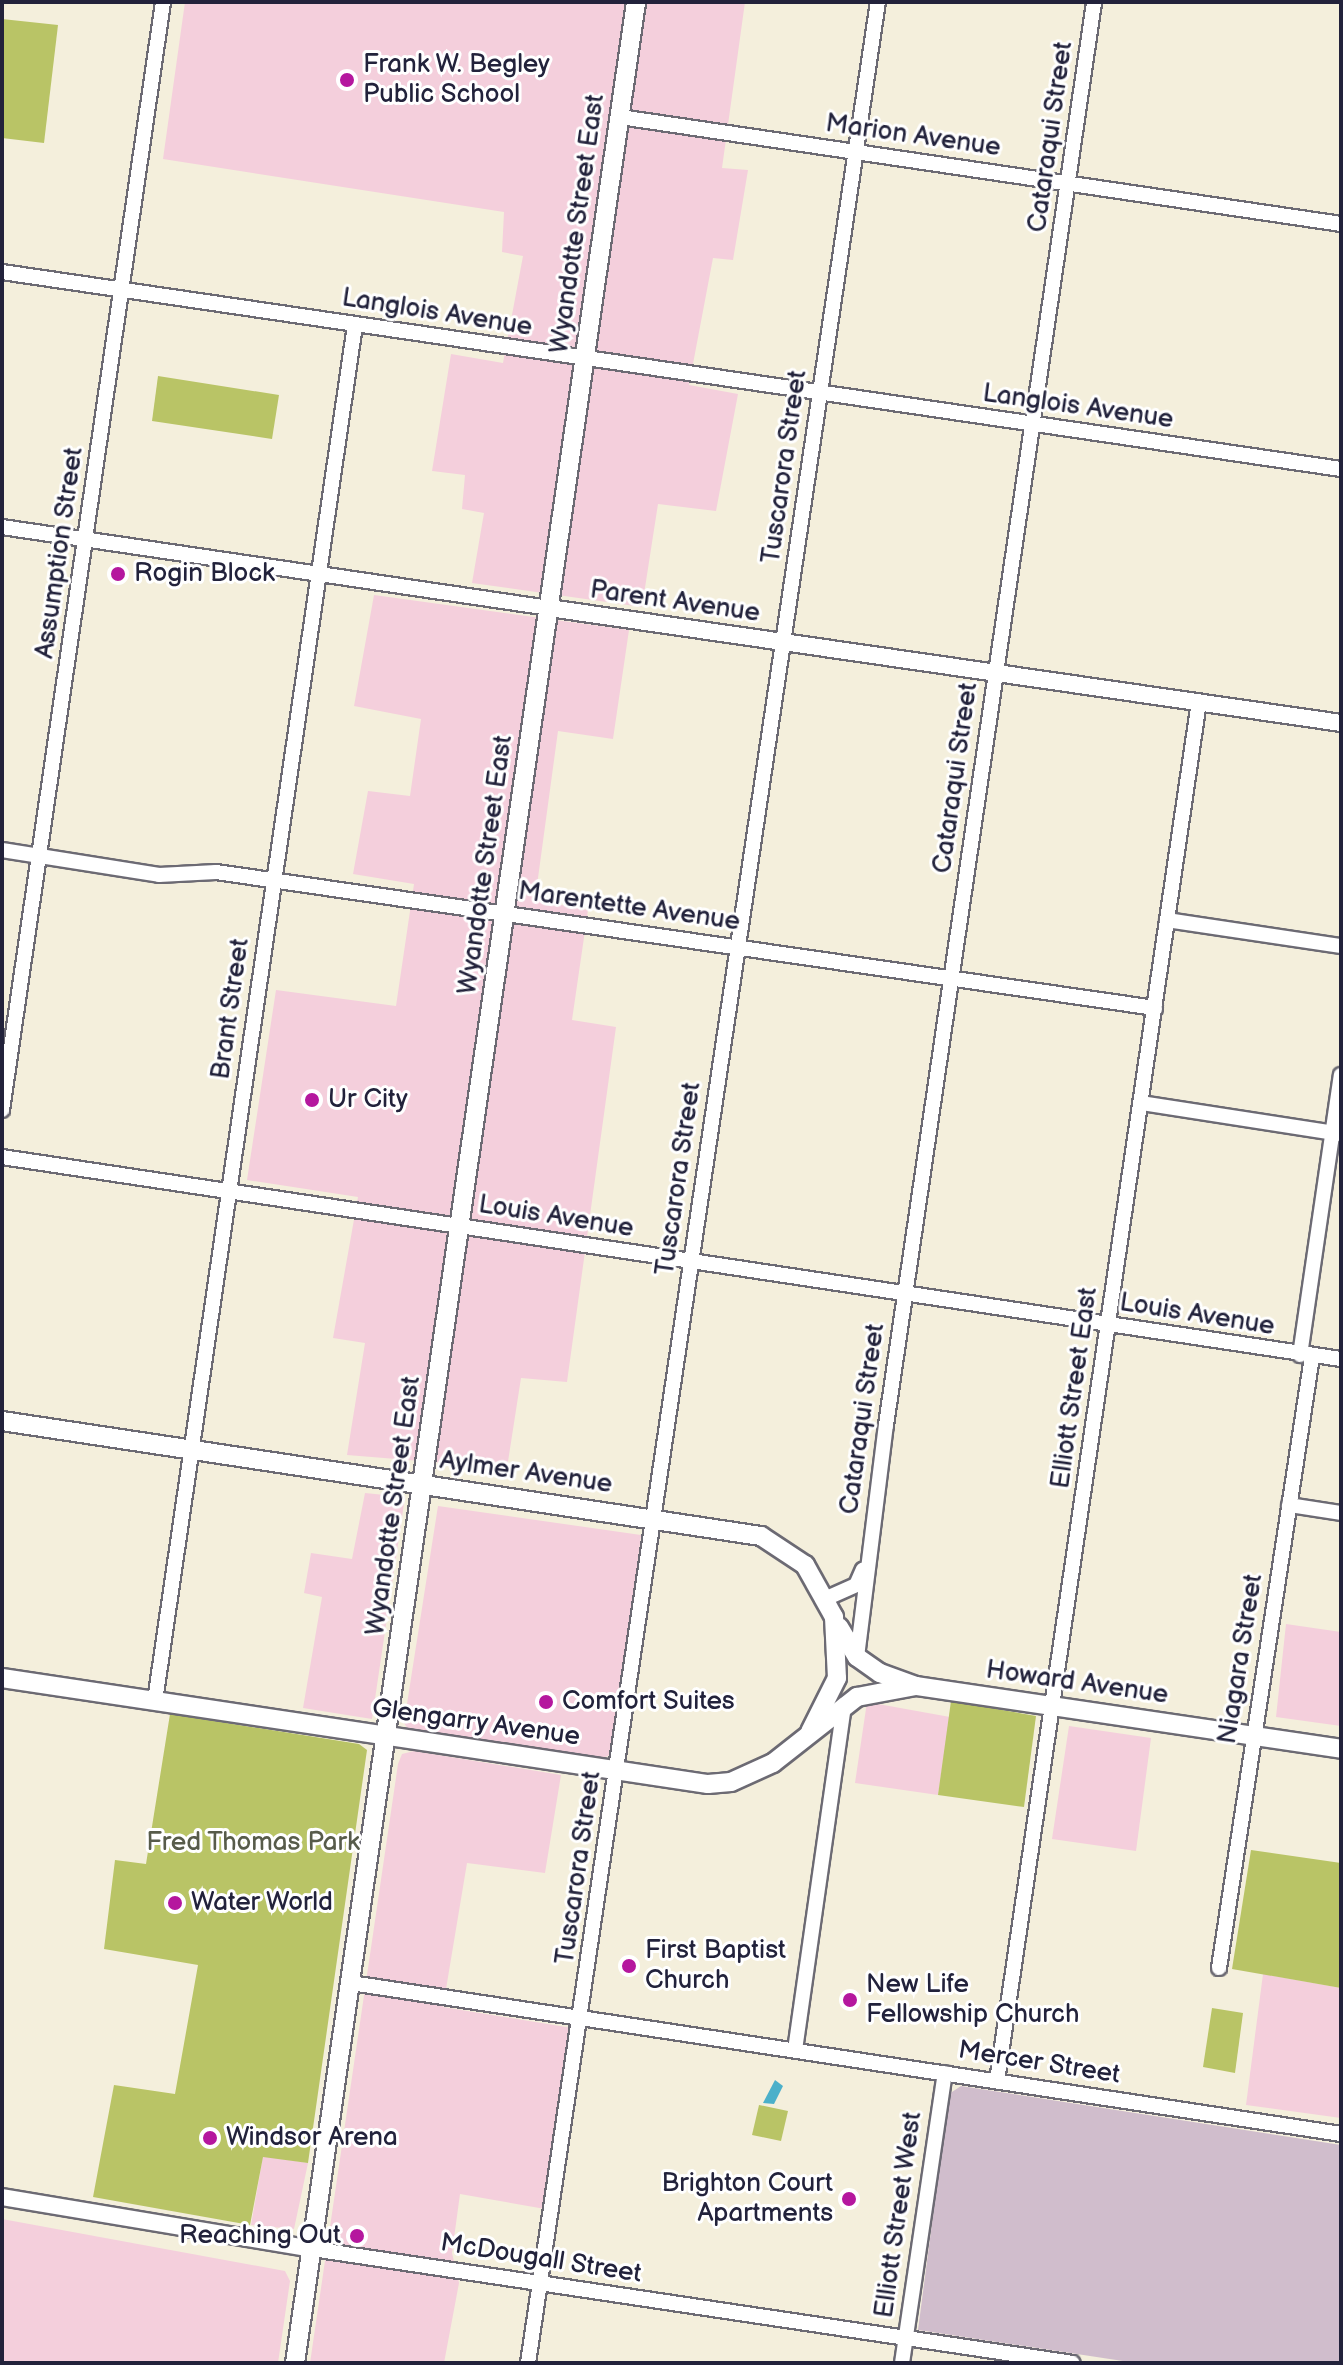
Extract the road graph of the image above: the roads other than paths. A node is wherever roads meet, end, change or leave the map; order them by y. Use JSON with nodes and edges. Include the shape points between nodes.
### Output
{"nodes":[{"id":1,"x":163,"y":2,"type":"edge"},
{"id":2,"x":636,"y":2,"type":"edge"},
{"id":3,"x":878,"y":2,"type":"edge"},
{"id":4,"x":1094,"y":2,"type":"edge"},
{"id":5,"x":620,"y":117,"type":"junction"},
{"id":6,"x":856,"y":152,"type":"junction"},
{"id":7,"x":1068,"y":184,"type":"junction"},
{"id":8,"x":1341,"y":224,"type":"edge"},
{"id":9,"x":2,"y":272,"type":"edge"},
{"id":10,"x":122,"y":291,"type":"junction"},
{"id":11,"x":355,"y":325,"type":"junction"},
{"id":12,"x":585,"y":360,"type":"junction"},
{"id":13,"x":820,"y":394,"type":"junction"},
{"id":14,"x":1033,"y":424,"type":"junction"},
{"id":15,"x":1341,"y":469,"type":"edge"},
{"id":16,"x":2,"y":527,"type":"edge"},
{"id":17,"x":86,"y":539,"type":"junction"},
{"id":18,"x":319,"y":574,"type":"junction"},
{"id":19,"x":549,"y":608,"type":"junction"},
{"id":20,"x":783,"y":642,"type":"junction"},
{"id":21,"x":996,"y":673,"type":"junction"},
{"id":22,"x":1199,"y":702,"type":"junction"},
{"id":23,"x":1341,"y":723,"type":"edge"},
{"id":24,"x":2,"y":850,"type":"edge"},
{"id":25,"x":39,"y":856,"type":"junction"},
{"id":26,"x":274,"y":881,"type":"junction"},
{"id":27,"x":505,"y":914,"type":"junction"},
{"id":28,"x":1167,"y":920,"type":"junction"},
{"id":29,"x":1341,"y":946,"type":"edge"},
{"id":30,"x":738,"y":947,"type":"junction"},
{"id":31,"x":951,"y":979,"type":"junction"},
{"id":32,"x":1155,"y":1008,"type":"junction"},
{"id":33,"x":1341,"y":1075,"type":"edge"},
{"id":34,"x":1141,"y":1103,"type":"junction"},
{"id":35,"x":2,"y":1110,"type":"edge"},
{"id":36,"x":1337,"y":1133,"type":"edge"},
{"id":37,"x":2,"y":1157,"type":"edge"},
{"id":38,"x":229,"y":1192,"type":"junction"},
{"id":39,"x":460,"y":1227,"type":"junction"},
{"id":40,"x":691,"y":1262,"type":"junction"},
{"id":41,"x":905,"y":1295,"type":"junction"},
{"id":42,"x":1108,"y":1326,"type":"junction"},
{"id":43,"x":1306,"y":1356,"type":"junction"},
{"id":44,"x":1341,"y":1359,"type":"edge"},
{"id":45,"x":2,"y":1421,"type":"edge"},
{"id":46,"x":192,"y":1449,"type":"junction"},
{"id":47,"x":423,"y":1484,"type":"junction"},
{"id":48,"x":1289,"y":1505,"type":"junction"},
{"id":49,"x":1341,"y":1513,"type":"edge"},
{"id":50,"x":653,"y":1518,"type":"junction"},
{"id":51,"x":866,"y":1561,"type":"junction"},
{"id":52,"x":827,"y":1598,"type":"junction"},
{"id":53,"x":834,"y":1617,"type":"junction"},
{"id":54,"x":857,"y":1657,"type":"junction"},
{"id":55,"x":2,"y":1678,"type":"edge"},
{"id":56,"x":916,"y":1686,"type":"junction"},
{"id":57,"x":155,"y":1701,"type":"junction"},
{"id":58,"x":844,"y":1704,"type":"junction"},
{"id":59,"x":1052,"y":1706,"type":"junction"},
{"id":60,"x":810,"y":1732,"type":"junction"},
{"id":61,"x":387,"y":1735,"type":"junction"},
{"id":62,"x":1254,"y":1736,"type":"junction"},
{"id":63,"x":1341,"y":1749,"type":"edge"},
{"id":64,"x":619,"y":1770,"type":"junction"},
{"id":65,"x":1219,"y":1968,"type":"dead end"},
{"id":66,"x":351,"y":1983,"type":"junction"},
{"id":67,"x":581,"y":2018,"type":"junction"},
{"id":68,"x":795,"y":2050,"type":"junction"},
{"id":69,"x":945,"y":2073,"type":"junction"},
{"id":70,"x":997,"y":2081,"type":"junction"},
{"id":71,"x":1341,"y":2134,"type":"edge"},
{"id":72,"x":2,"y":2197,"type":"edge"},
{"id":73,"x":312,"y":2249,"type":"junction"},
{"id":74,"x":540,"y":2283,"type":"junction"},
{"id":75,"x":905,"y":2338,"type":"junction"},
{"id":76,"x":295,"y":2363,"type":"edge"},
{"id":77,"x":528,"y":2363,"type":"edge"},
{"id":78,"x":902,"y":2363,"type":"edge"},
{"id":79,"x":1073,"y":2363,"type":"edge"}],
"edges":[{"from":1,"to":10,"type":"street","name":"Assumption Street"},
{"from":2,"to":5,"type":"main road","name":"Wyandotte Street East"},
{"from":3,"to":6,"type":"street","name":"Tuscarora Street"},
{"from":4,"to":7,"type":"street","name":"Cataraqui Street"},
{"from":5,"to":6,"type":"street","name":"Marion Avenue"},
{"from":5,"to":12,"type":"main road","name":"Wyandotte Street East"},
{"from":6,"to":7,"type":"street","name":"Marion Avenue"},
{"from":6,"to":13,"type":"street","name":"Tuscarora Street"},
{"from":7,"to":8,"type":"street","name":"Marion Avenue"},
{"from":7,"to":14,"type":"street","name":"Cataraqui Street"},
{"from":9,"to":10,"type":"street","name":"Langlois Avenue"},
{"from":10,"to":11,"type":"street","name":"Langlois Avenue"},
{"from":10,"to":17,"type":"street","name":"Assumption Street"},
{"from":11,"to":12,"type":"street","name":"Langlois Avenue"},
{"from":11,"to":18,"type":"street","name":"Brant Street"},
{"from":12,"to":13,"type":"street","name":"Langlois Avenue"},
{"from":12,"to":19,"type":"main road","name":"Wyandotte Street East"},
{"from":13,"to":14,"type":"street","name":"Langlois Avenue"},
{"from":13,"to":20,"type":"street","name":"Tuscarora Street"},
{"from":14,"to":15,"type":"street","name":"Langlois Avenue"},
{"from":14,"to":21,"type":"street","name":"Cataraqui Street"},
{"from":16,"to":17,"type":"street","name":"Parent Avenue"},
{"from":17,"to":18,"type":"street","name":"Parent Avenue"},
{"from":17,"to":25,"type":"street","name":"Assumption Street"},
{"from":18,"to":19,"type":"street","name":"Parent Avenue"},
{"from":18,"to":26,"type":"street","name":"Brant Street"},
{"from":19,"to":20,"type":"street","name":"Parent Avenue"},
{"from":19,"to":27,"type":"main road","name":"Wyandotte Street East"},
{"from":20,"to":21,"type":"street","name":"Parent Avenue"},
{"from":20,"to":30,"type":"street","name":"Tuscarora Street"},
{"from":21,"to":22,"type":"street","name":"Parent Avenue"},
{"from":21,"to":31,"type":"street","name":"Cataraqui Street"},
{"from":22,"to":23,"type":"street","name":"Parent Avenue"},
{"from":22,"to":28,"type":"street","name":"Elliott Street East"},
{"from":24,"to":25,"type":"street","name":"Marentette Avenue"},
{"from":25,"to":26,"type":"street","name":"Marentette Avenue","via":[[159,875],[216,872]]},
{"from":25,"to":35,"type":"street","name":"Assumption Street"},
{"from":26,"to":27,"type":"street","name":"Marentette Avenue"},
{"from":26,"to":38,"type":"street","name":"Brant Street"},
{"from":27,"to":30,"type":"street","name":"Marentette Avenue"},
{"from":27,"to":39,"type":"main road","name":"Wyandotte Street East"},
{"from":28,"to":29,"type":"street"},
{"from":28,"to":32,"type":"street","name":"Elliott Street East"},
{"from":30,"to":31,"type":"street","name":"Marentette Avenue"},
{"from":30,"to":40,"type":"street","name":"Tuscarora Street"},
{"from":31,"to":32,"type":"street","name":"Marentette Avenue"},
{"from":31,"to":41,"type":"street","name":"Cataraqui Street"},
{"from":32,"to":34,"type":"street","name":"Elliott Street East"},
{"from":33,"to":36,"type":"street","name":"Niagara Street"},
{"from":34,"to":36,"type":"street"},
{"from":34,"to":42,"type":"street","name":"Elliott Street East"},
{"from":36,"to":43,"type":"street","name":"Niagara Street"},
{"from":37,"to":38,"type":"street","name":"Louis Avenue"},
{"from":38,"to":39,"type":"street","name":"Louis Avenue"},
{"from":38,"to":46,"type":"street","name":"Brant Street"},
{"from":39,"to":40,"type":"street","name":"Louis Avenue"},
{"from":39,"to":47,"type":"main road","name":"Wyandotte Street East"},
{"from":40,"to":41,"type":"street","name":"Louis Avenue"},
{"from":40,"to":50,"type":"street","name":"Tuscarora Street"},
{"from":41,"to":42,"type":"street","name":"Louis Avenue"},
{"from":41,"to":51,"type":"street","name":"Cataraqui Street"},
{"from":42,"to":43,"type":"street","name":"Louis Avenue"},
{"from":42,"to":59,"type":"street","name":"Elliott Street East"},
{"from":43,"to":44,"type":"street","name":"Louis Avenue"},
{"from":43,"to":48,"type":"street","name":"Niagara Street"},
{"from":45,"to":46,"type":"main road","name":"Aylmer Avenue"},
{"from":46,"to":47,"type":"main road","name":"Aylmer Avenue"},
{"from":46,"to":57,"type":"street","name":"Brant Street"},
{"from":47,"to":50,"type":"main road","name":"Aylmer Avenue"},
{"from":47,"to":61,"type":"main road","name":"Wyandotte Street East"},
{"from":48,"to":49,"type":"street"},
{"from":48,"to":62,"type":"street","name":"Niagara Street"},
{"from":50,"to":52,"type":"main road","name":"Aylmer Avenue","via":[[773,1541],[805,1565]]},
{"from":50,"to":64,"type":"street","name":"Tuscarora Street"},
{"from":51,"to":52,"type":"street","name":"Cataraqui Street","via":[[856,1585]]},
{"from":51,"to":54,"type":"street","name":"Cataraqui Street"},
{"from":52,"to":53,"type":"main road","name":"Aylmer Avenue"},
{"from":53,"to":54,"type":"main road","name":"Howard Avenue"},
{"from":53,"to":60,"type":"main road","name":"Aylmer Avenue","via":[[837,1678]]},
{"from":54,"to":56,"type":"main road","name":"Howard Avenue","via":[[880,1673]]},
{"from":55,"to":57,"type":"main road","name":"Glengarry Avenue"},
{"from":56,"to":58,"type":"main road","name":"Glengarry Avenue"},
{"from":56,"to":59,"type":"main road","name":"Howard Avenue"},
{"from":57,"to":61,"type":"main road","name":"Glengarry Avenue"},
{"from":58,"to":60,"type":"main road","name":"Glengarry Avenue"},
{"from":58,"to":68,"type":"street"},
{"from":59,"to":62,"type":"main road","name":"Howard Avenue"},
{"from":59,"to":70,"type":"street","name":"Elliott Street East"},
{"from":60,"to":64,"type":"main road","name":"Glengarry Avenue","via":[[773,1763],[731,1782],[708,1784]]},
{"from":61,"to":64,"type":"main road","name":"Glengarry Avenue"},
{"from":61,"to":66,"type":"main road","name":"Wyandotte Street East"},
{"from":62,"to":63,"type":"main road","name":"Howard Avenue"},
{"from":62,"to":65,"type":"street","name":"Niagara Street"},
{"from":64,"to":67,"type":"street","name":"Tuscarora Street"},
{"from":66,"to":67,"type":"street","name":"Mercer Street"},
{"from":66,"to":73,"type":"main road","name":"Wyandotte Street East"},
{"from":67,"to":68,"type":"street","name":"Mercer Street"},
{"from":67,"to":74,"type":"street","name":"Tuscarora Street"},
{"from":68,"to":69,"type":"street","name":"Mercer Street"},
{"from":69,"to":70,"type":"street","name":"Mercer Street"},
{"from":69,"to":75,"type":"street","name":"Elliott Street West"},
{"from":70,"to":71,"type":"street","name":"Mercer Street"},
{"from":72,"to":73,"type":"street","name":"McDougall Street"},
{"from":73,"to":74,"type":"street","name":"McDougall Street"},
{"from":73,"to":76,"type":"main road","name":"Wyandotte Street East"},
{"from":74,"to":75,"type":"street","name":"McDougall Street"},
{"from":74,"to":77,"type":"street","name":"Tuscarora Street"},
{"from":75,"to":78,"type":"street","name":"Elliott Street West"},
{"from":75,"to":79,"type":"street","name":"McDougall Street"}]}
